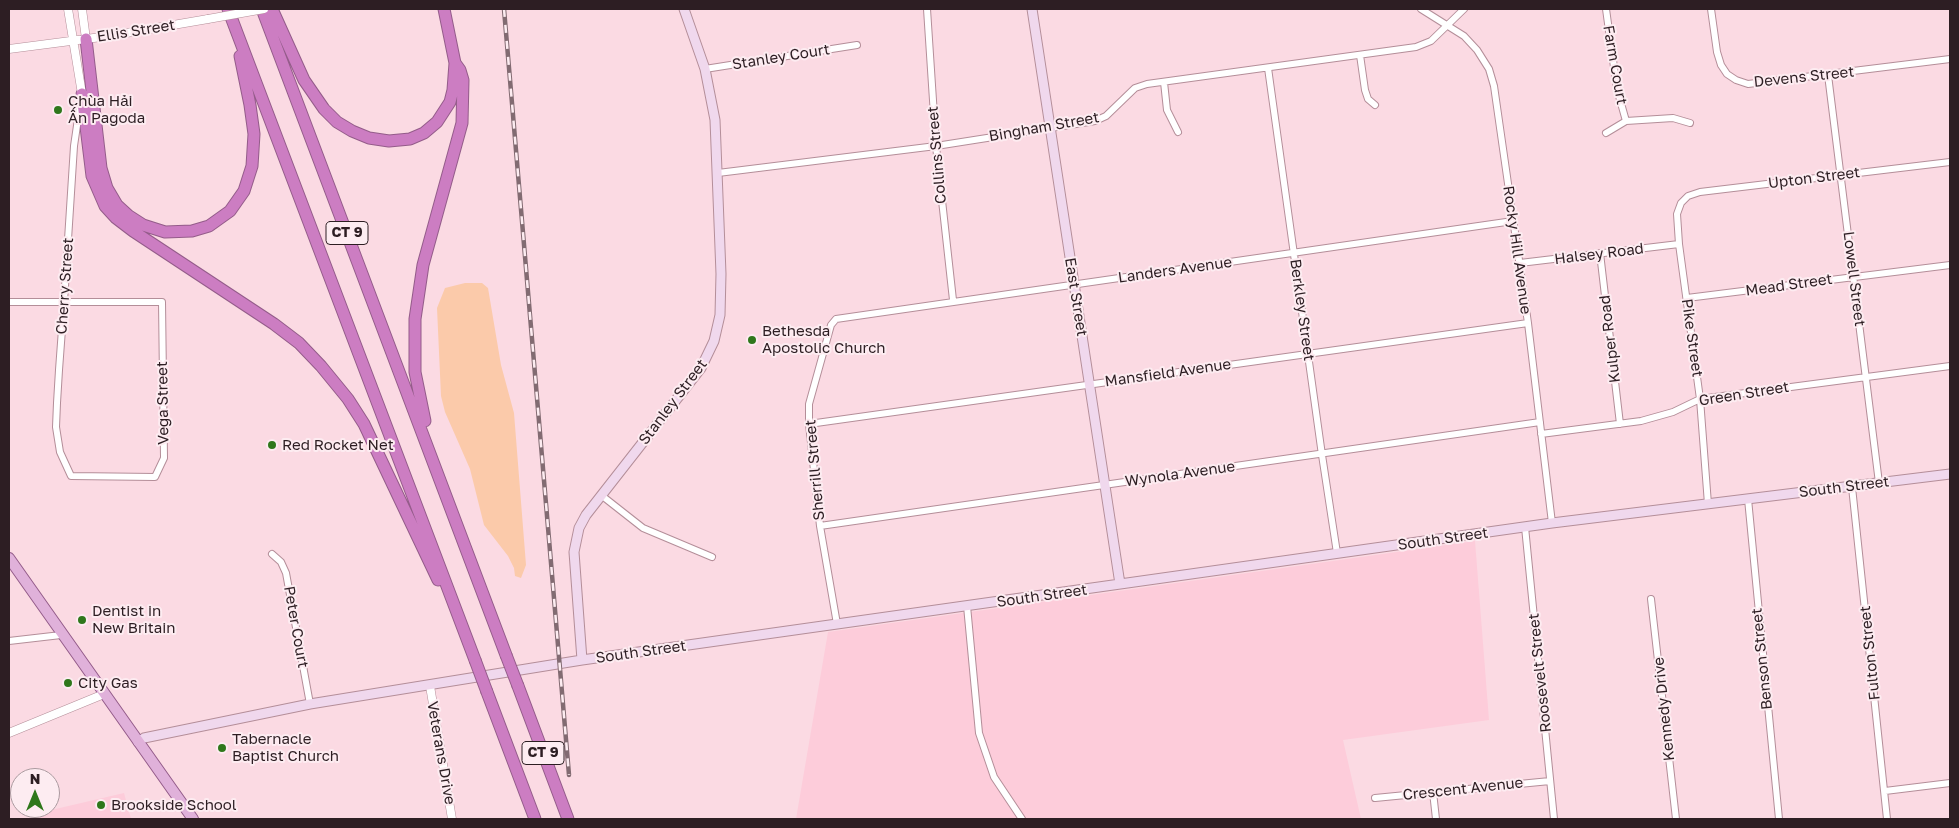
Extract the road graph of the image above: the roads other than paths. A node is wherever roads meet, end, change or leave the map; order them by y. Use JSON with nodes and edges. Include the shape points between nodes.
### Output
{"nodes":[{"id":1,"x":68,"y":9,"type":"edge"},
{"id":2,"x":82,"y":9,"type":"edge"},
{"id":3,"x":228,"y":9,"type":"edge"},
{"id":4,"x":263,"y":9,"type":"edge"},
{"id":5,"x":272,"y":9,"type":"edge"},
{"id":6,"x":436,"y":9,"type":"edge"},
{"id":7,"x":444,"y":9,"type":"edge"},
{"id":8,"x":684,"y":9,"type":"edge"},
{"id":9,"x":927,"y":9,"type":"edge"},
{"id":10,"x":1032,"y":9,"type":"edge"},
{"id":11,"x":1421,"y":9,"type":"edge"},
{"id":12,"x":1464,"y":9,"type":"edge"},
{"id":13,"x":1606,"y":9,"type":"edge"},
{"id":14,"x":1711,"y":9,"type":"edge"},
{"id":15,"x":447,"y":25,"type":"junction"},
{"id":16,"x":1448,"y":25,"type":"junction"},
{"id":17,"x":238,"y":34,"type":"junction"},
{"id":18,"x":86,"y":39,"type":"junction"},
{"id":19,"x":74,"y":40,"type":"junction"},
{"id":20,"x":857,"y":45,"type":"dead end"},
{"id":21,"x":9,"y":49,"type":"edge"},
{"id":22,"x":1360,"y":55,"type":"junction"},
{"id":23,"x":1950,"y":59,"type":"edge"},
{"id":24,"x":455,"y":63,"type":"junction"},
{"id":25,"x":1268,"y":68,"type":"junction"},
{"id":26,"x":705,"y":69,"type":"junction"},
{"id":27,"x":1828,"y":75,"type":"junction"},
{"id":28,"x":1164,"y":82,"type":"junction"},
{"id":29,"x":82,"y":94,"type":"junction"},
{"id":30,"x":1374,"y":105,"type":"dead end"},
{"id":31,"x":1626,"y":121,"type":"junction"},
{"id":32,"x":1690,"y":123,"type":"dead end"},
{"id":33,"x":1050,"y":128,"type":"junction"},
{"id":34,"x":1178,"y":132,"type":"dead end"},
{"id":35,"x":1606,"y":133,"type":"dead end"},
{"id":36,"x":936,"y":146,"type":"junction"},
{"id":37,"x":1950,"y":162,"type":"edge"},
{"id":38,"x":718,"y":173,"type":"junction"},
{"id":39,"x":1841,"y":175,"type":"junction"},
{"id":40,"x":1680,"y":203,"type":"joint"},
{"id":41,"x":1513,"y":221,"type":"junction"},
{"id":42,"x":1679,"y":244,"type":"junction"},
{"id":43,"x":1294,"y":253,"type":"junction"},
{"id":44,"x":1600,"y":253,"type":"junction"},
{"id":45,"x":1520,"y":264,"type":"junction"},
{"id":46,"x":1950,"y":265,"type":"edge"},
{"id":47,"x":1854,"y":276,"type":"junction"},
{"id":48,"x":1074,"y":284,"type":"junction"},
{"id":49,"x":1686,"y":298,"type":"junction"},
{"id":50,"x":953,"y":300,"type":"junction"},
{"id":51,"x":9,"y":302,"type":"edge"},
{"id":52,"x":64,"y":302,"type":"junction"},
{"id":53,"x":836,"y":319,"type":"joint"},
{"id":54,"x":1528,"y":323,"type":"junction"},
{"id":55,"x":1308,"y":353,"type":"junction"},
{"id":56,"x":1950,"y":366,"type":"edge"},
{"id":57,"x":1867,"y":377,"type":"junction"},
{"id":58,"x":1089,"y":384,"type":"junction"},
{"id":59,"x":1700,"y":398,"type":"junction"},
{"id":60,"x":1540,"y":422,"type":"junction"},
{"id":61,"x":809,"y":424,"type":"junction"},
{"id":62,"x":1620,"y":424,"type":"junction"},
{"id":63,"x":1541,"y":434,"type":"junction"},
{"id":64,"x":1322,"y":455,"type":"junction"},
{"id":65,"x":431,"y":457,"type":"junction"},
{"id":66,"x":1950,"y":474,"type":"edge"},
{"id":67,"x":71,"y":476,"type":"joint"},
{"id":68,"x":1879,"y":483,"type":"junction"},
{"id":69,"x":1104,"y":484,"type":"junction"},
{"id":70,"x":1852,"y":487,"type":"junction"},
{"id":71,"x":601,"y":495,"type":"junction"},
{"id":72,"x":1748,"y":499,"type":"junction"},
{"id":73,"x":1708,"y":504,"type":"junction"},
{"id":74,"x":1552,"y":524,"type":"junction"},
{"id":75,"x":820,"y":526,"type":"junction"},
{"id":76,"x":1525,"y":527,"type":"junction"},
{"id":77,"x":1337,"y":553,"type":"junction"},
{"id":78,"x":272,"y":554,"type":"dead end"},
{"id":79,"x":712,"y":557,"type":"dead end"},
{"id":80,"x":9,"y":558,"type":"edge"},
{"id":81,"x":1120,"y":584,"type":"junction"},
{"id":82,"x":1652,"y":599,"type":"dead end"},
{"id":83,"x":967,"y":606,"type":"junction"},
{"id":84,"x":457,"y":611,"type":"junction"},
{"id":85,"x":837,"y":624,"type":"junction"},
{"id":86,"x":61,"y":635,"type":"junction"},
{"id":87,"x":9,"y":641,"type":"edge"},
{"id":88,"x":582,"y":660,"type":"junction"},
{"id":89,"x":430,"y":686,"type":"junction"},
{"id":90,"x":104,"y":694,"type":"junction"},
{"id":91,"x":310,"y":704,"type":"junction"},
{"id":92,"x":9,"y":733,"type":"edge"},
{"id":93,"x":138,"y":742,"type":"junction"},
{"id":94,"x":1550,"y":781,"type":"junction"},
{"id":95,"x":1950,"y":783,"type":"edge"},
{"id":96,"x":1884,"y":791,"type":"junction"},
{"id":97,"x":1433,"y":792,"type":"junction"},
{"id":98,"x":1375,"y":798,"type":"dead end"},
{"id":99,"x":193,"y":819,"type":"edge"},
{"id":100,"x":452,"y":819,"type":"edge"},
{"id":101,"x":535,"y":819,"type":"edge"},
{"id":102,"x":568,"y":819,"type":"edge"},
{"id":103,"x":1022,"y":819,"type":"edge"},
{"id":104,"x":1436,"y":819,"type":"edge"},
{"id":105,"x":1554,"y":819,"type":"edge"},
{"id":106,"x":1676,"y":819,"type":"edge"},
{"id":107,"x":1779,"y":819,"type":"edge"},
{"id":108,"x":1887,"y":819,"type":"edge"}],
"edges":[{"from":1,"to":19,"type":"street"},
{"from":2,"to":18,"type":"street"},
{"from":3,"to":17,"type":"highway","number":"CT 9"},
{"from":4,"to":18,"type":"street","name":"Ellis Street","bridge":true},
{"from":4,"to":65,"type":"highway","number":"CT 9"},
{"from":5,"to":24,"type":"highway","via":[[304,80],[319,103],[343,126],[369,138],[403,140],[419,136],[432,127],[450,102]]},
{"from":6,"to":15,"type":"highway"},
{"from":7,"to":15,"type":"highway"},
{"from":8,"to":26,"type":"main road","name":"Stanley Street"},
{"from":9,"to":36,"type":"street","name":"Collins Street"},
{"from":10,"to":33,"type":"main road","name":"East Street"},
{"from":11,"to":16,"type":"street","name":"Rocky Hill Avenue"},
{"from":12,"to":16,"type":"street","name":"Bingham Street"},
{"from":13,"to":31,"type":"street","name":"Farm Court","via":[[1617,89]]},
{"from":14,"to":27,"type":"street","name":"Devens Street","via":[[1721,65],[1736,80],[1748,84]]},
{"from":15,"to":24,"type":"highway"},
{"from":16,"to":22,"type":"street","name":"Bingham Street","via":[[1431,41],[1416,47]]},
{"from":16,"to":41,"type":"street","name":"Rocky Hill Avenue","via":[[1477,50],[1494,86]]},
{"from":17,"to":18,"type":"highway","via":[[253,124],[249,179],[239,200],[221,219],[203,228],[180,232],[158,230],[139,223],[122,210],[109,192],[101,168]]},
{"from":17,"to":84,"type":"highway","number":"CT 9"},
{"from":18,"to":19,"type":"street","name":"Ellis Street"},
{"from":19,"to":21,"type":"street","name":"Ellis Street"},
{"from":19,"to":29,"type":"street"},
{"from":20,"to":26,"type":"street","name":"Stanley Court"},
{"from":22,"to":25,"type":"street","name":"Bingham Street"},
{"from":22,"to":30,"type":"street","via":[[1365,90]]},
{"from":23,"to":27,"type":"street","name":"Devens Street"},
{"from":24,"to":65,"type":"highway","via":[[462,80],[462,123],[423,265],[415,319],[416,384]]},
{"from":25,"to":28,"type":"street","name":"Bingham Street"},
{"from":25,"to":43,"type":"street","name":"Berkley Street"},
{"from":26,"to":38,"type":"main road","name":"Stanley Street","via":[[715,120]]},
{"from":27,"to":39,"type":"street","name":"Lowell Street"},
{"from":28,"to":33,"type":"street","name":"Bingham Street","via":[[1135,88],[1106,116],[1095,121]]},
{"from":28,"to":34,"type":"street","via":[[1167,110]]},
{"from":29,"to":52,"type":"street","name":"Cherry Street","via":[[74,146]]},
{"from":29,"to":84,"type":"highway","via":[[92,176],[105,206],[133,231],[274,324],[322,366],[364,424],[441,587]]},
{"from":31,"to":32,"type":"street","via":[[1673,118]]},
{"from":31,"to":35,"type":"street"},
{"from":33,"to":36,"type":"street","name":"Bingham Street"},
{"from":33,"to":48,"type":"main road","name":"East Street"},
{"from":36,"to":38,"type":"street","name":"Bingham Street"},
{"from":36,"to":50,"type":"street","name":"Collins Street"},
{"from":37,"to":39,"type":"street","name":"Upton Street"},
{"from":38,"to":71,"type":"main road","name":"Stanley Street","via":[[721,300],[710,352],[695,376]]},
{"from":39,"to":40,"type":"street","name":"Upton Street","via":[[1700,192]]},
{"from":39,"to":47,"type":"street","name":"Lowell Street"},
{"from":40,"to":42,"type":"street","name":"Pike Street","via":[[1677,214]]},
{"from":41,"to":43,"type":"street","name":"Landers Avenue"},
{"from":41,"to":45,"type":"street","name":"Rocky Hill Avenue"},
{"from":42,"to":44,"type":"street","name":"Halsey Road"},
{"from":42,"to":49,"type":"street","name":"Pike Street"},
{"from":43,"to":48,"type":"street","name":"Landers Avenue"},
{"from":43,"to":55,"type":"street","name":"Berkley Street"},
{"from":44,"to":45,"type":"street","name":"Halsey Road"},
{"from":44,"to":62,"type":"street","name":"Kulper Road"},
{"from":45,"to":54,"type":"street","name":"Rocky Hill Avenue"},
{"from":46,"to":47,"type":"street","name":"Mead Street"},
{"from":47,"to":49,"type":"street","name":"Mead Street"},
{"from":47,"to":57,"type":"street","name":"Lowell Street"},
{"from":48,"to":50,"type":"street","name":"Landers Avenue"},
{"from":48,"to":58,"type":"main road","name":"East Street"},
{"from":49,"to":59,"type":"street","name":"Pike Street"},
{"from":50,"to":53,"type":"street","name":"Landers Avenue"},
{"from":51,"to":52,"type":"street"},
{"from":52,"to":67,"type":"street","name":"Cherry Street","via":[[56,427],[60,452]]},
{"from":52,"to":67,"type":"street","name":"Vega Street","via":[[162,302],[164,458],[155,477]]},
{"from":53,"to":61,"type":"street","name":"Sherrill Street","via":[[831,325],[809,404]]},
{"from":54,"to":55,"type":"street","name":"Mansfield Avenue"},
{"from":54,"to":60,"type":"street","name":"Rocky Hill Avenue"},
{"from":55,"to":58,"type":"street","name":"Mansfield Avenue"},
{"from":55,"to":64,"type":"street","name":"Berkley Street"},
{"from":56,"to":57,"type":"street","name":"Green Street"},
{"from":57,"to":59,"type":"street","name":"Green Street"},
{"from":57,"to":68,"type":"street","name":"Lowell Street"},
{"from":58,"to":61,"type":"street","name":"Mansfield Avenue"},
{"from":58,"to":69,"type":"main road","name":"East Street"},
{"from":59,"to":62,"type":"street","name":"Green Street","via":[[1673,412]]},
{"from":59,"to":73,"type":"street","name":"Pike Street"},
{"from":60,"to":63,"type":"street","name":"Rocky Hill Avenue"},
{"from":60,"to":64,"type":"street","name":"Wynola Avenue"},
{"from":61,"to":75,"type":"street","name":"Sherrill Street"},
{"from":62,"to":63,"type":"street","name":"Green Street"},
{"from":63,"to":74,"type":"street","name":"Rocky Hill Avenue"},
{"from":64,"to":69,"type":"street","name":"Wynola Avenue"},
{"from":64,"to":77,"type":"street","name":"Berkley Street"},
{"from":65,"to":102,"type":"highway","number":"CT 9","bridge":true},
{"from":66,"to":68,"type":"main road","name":"South Street"},
{"from":68,"to":70,"type":"main road","name":"South Street"},
{"from":69,"to":75,"type":"street","name":"Wynola Avenue"},
{"from":69,"to":81,"type":"main road","name":"East Street"},
{"from":70,"to":72,"type":"main road","name":"South Street"},
{"from":70,"to":96,"type":"street","name":"Fulton Street"},
{"from":71,"to":79,"type":"street","via":[[643,528]]},
{"from":71,"to":88,"type":"main road","name":"Stanley Street","via":[[582,521],[575,543]]},
{"from":72,"to":73,"type":"main road","name":"South Street"},
{"from":72,"to":107,"type":"street","name":"Benson Street"},
{"from":73,"to":74,"type":"main road","name":"South Street"},
{"from":74,"to":76,"type":"main road","name":"South Street"},
{"from":75,"to":85,"type":"street","name":"Sherrill Street"},
{"from":76,"to":77,"type":"main road","name":"South Street"},
{"from":76,"to":94,"type":"street","name":"Roosevelt Street"},
{"from":77,"to":81,"type":"main road","name":"South Street"},
{"from":78,"to":91,"type":"street","name":"Peter Court","via":[[286,573]]},
{"from":80,"to":86,"type":"main road"},
{"from":81,"to":83,"type":"main road","name":"South Street"},
{"from":82,"to":106,"type":"street","name":"Kennedy Drive"},
{"from":83,"to":85,"type":"main road","name":"South Street"},
{"from":83,"to":103,"type":"street","via":[[979,733],[994,777]]},
{"from":84,"to":101,"type":"highway","number":"CT 9","bridge":true},
{"from":85,"to":88,"type":"main road","name":"South Street"},
{"from":86,"to":87,"type":"street"},
{"from":86,"to":90,"type":"main road"},
{"from":88,"to":89,"type":"main road","name":"South Street"},
{"from":89,"to":91,"type":"main road","name":"South Street"},
{"from":89,"to":100,"type":"street","name":"Veterans Drive"},
{"from":90,"to":92,"type":"street"},
{"from":90,"to":93,"type":"main road"},
{"from":91,"to":93,"type":"main road","name":"South Street","via":[[144,738]]},
{"from":93,"to":99,"type":"main road"},
{"from":94,"to":97,"type":"street","name":"Crescent Avenue"},
{"from":94,"to":105,"type":"street","name":"Roosevelt Street"},
{"from":95,"to":96,"type":"street"},
{"from":96,"to":108,"type":"street","name":"Fulton Street"},
{"from":97,"to":98,"type":"street","name":"Crescent Avenue"},
{"from":97,"to":104,"type":"street"}]}
